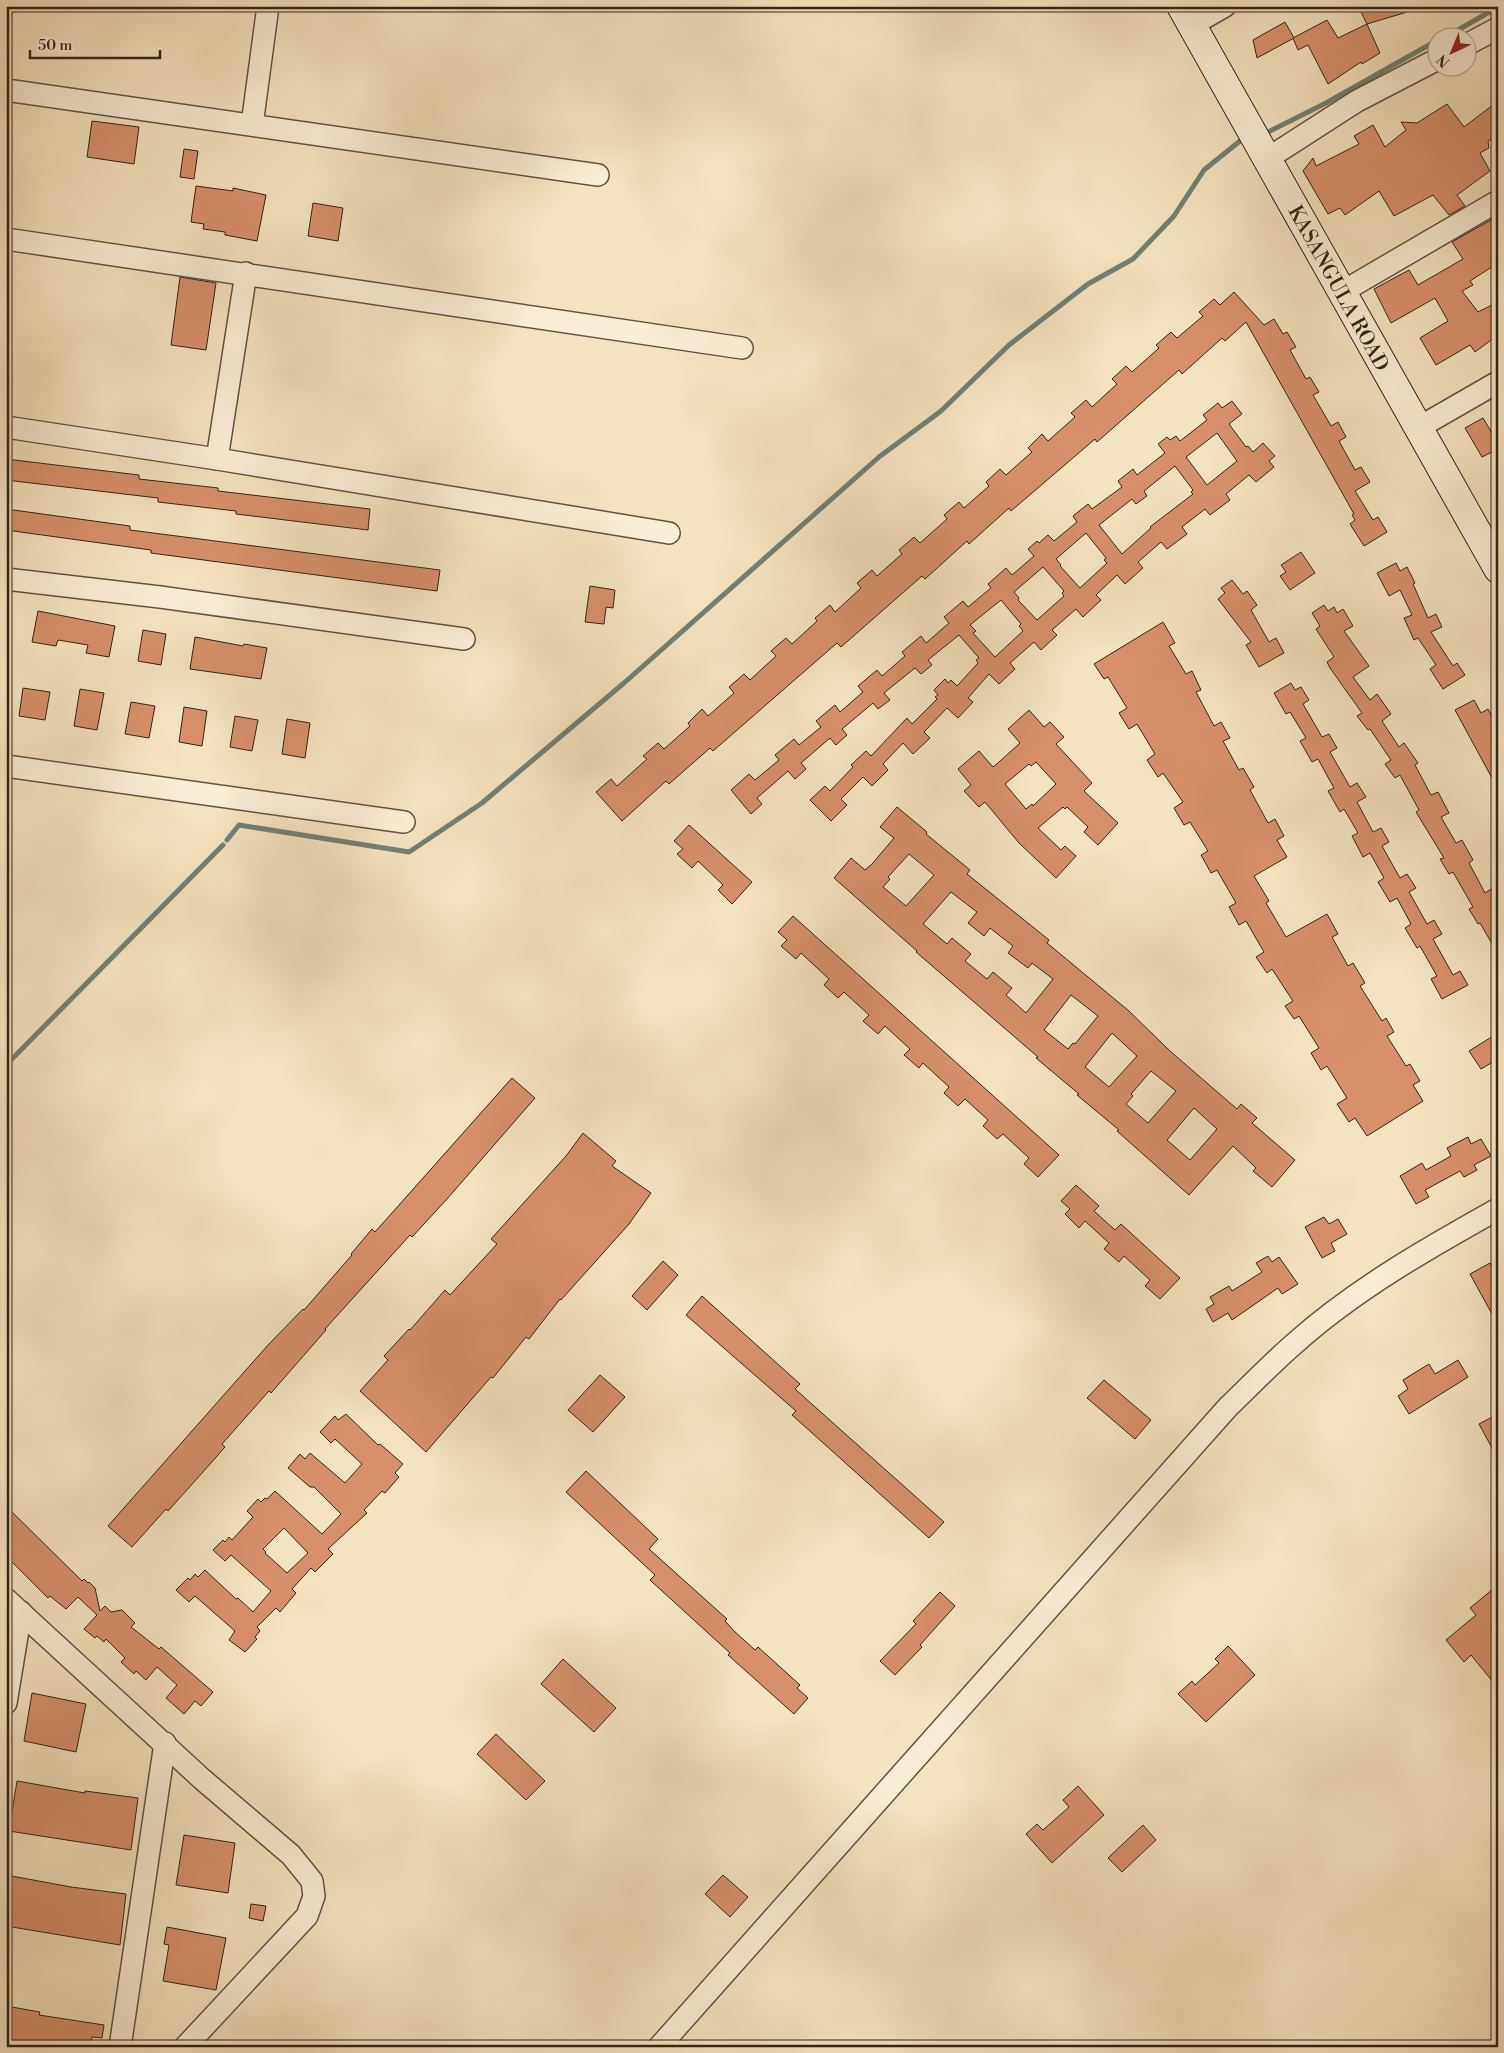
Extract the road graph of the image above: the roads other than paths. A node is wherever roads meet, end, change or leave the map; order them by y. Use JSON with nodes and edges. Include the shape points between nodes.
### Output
{"nodes":[{"id":1,"x":268,"y":6,"type":"edge"},
{"id":2,"x":1225,"y":6,"type":"edge"},
{"id":3,"x":1186,"y":16,"type":"edge"},
{"id":4,"x":1498,"y":28,"type":"edge"},
{"id":5,"x":1476,"y":40,"type":"edge"},
{"id":6,"x":1426,"y":65,"type":"edge"},
{"id":7,"x":6,"y":90,"type":"edge"},
{"id":8,"x":252,"y":125,"type":"junction"},
{"id":9,"x":1267,"y":159,"type":"junction"},
{"id":10,"x":598,"y":174,"type":"dead end"},
{"id":11,"x":1498,"y":201,"type":"edge"},
{"id":12,"x":6,"y":239,"type":"edge"},
{"id":13,"x":246,"y":273,"type":"junction"},
{"id":14,"x":1342,"y":292,"type":"junction"},
{"id":15,"x":742,"y":348,"type":"dead end"},
{"id":16,"x":1498,"y":382,"type":"edge"},
{"id":17,"x":6,"y":427,"type":"edge"},
{"id":18,"x":1418,"y":428,"type":"junction"},
{"id":19,"x":217,"y":459,"type":"junction"},
{"id":20,"x":669,"y":533,"type":"dead end"},
{"id":21,"x":1491,"y":541,"type":"edge"},
{"id":22,"x":1498,"y":569,"type":"edge"},
{"id":23,"x":6,"y":579,"type":"edge"},
{"id":24,"x":464,"y":639,"type":"dead end"},
{"id":25,"x":6,"y":766,"type":"edge"},
{"id":26,"x":404,"y":822,"type":"dead end"},
{"id":27,"x":1496,"y":1215,"type":"edge"},
{"id":28,"x":13,"y":1606,"type":"edge"},
{"id":29,"x":6,"y":1703,"type":"edge"},
{"id":30,"x":165,"y":1743,"type":"junction"},
{"id":31,"x":120,"y":2047,"type":"edge"},
{"id":32,"x":185,"y":2047,"type":"edge"},
{"id":33,"x":659,"y":2047,"type":"edge"}],
"edges":[{"from":1,"to":8,"type":"street"},
{"from":2,"to":3,"type":"street"},
{"from":3,"to":9,"type":"main road","name":"KASANGULA ROAD"},
{"from":4,"to":5,"type":"street"},
{"from":6,"to":9,"type":"street","via":[[1357,102]]},
{"from":7,"to":8,"type":"street"},
{"from":8,"to":10,"type":"street"},
{"from":9,"to":14,"type":"main road","name":"KASANGULA ROAD"},
{"from":11,"to":14,"type":"street"},
{"from":12,"to":13,"type":"street"},
{"from":13,"to":15,"type":"street"},
{"from":13,"to":19,"type":"street"},
{"from":14,"to":18,"type":"main road","name":"KASANGULA ROAD"},
{"from":16,"to":18,"type":"street"},
{"from":17,"to":19,"type":"street"},
{"from":18,"to":21,"type":"main road","name":"KASANGULA ROAD"},
{"from":19,"to":20,"type":"street"},
{"from":21,"to":22,"type":"main road","name":"KASANGULA ROAD"},
{"from":23,"to":24,"type":"street"},
{"from":25,"to":26,"type":"street"},
{"from":27,"to":33,"type":"street","via":[[1396,1270],[1340,1307],[1294,1343],[1228,1407]]},
{"from":28,"to":29,"type":"street"},
{"from":28,"to":30,"type":"street"},
{"from":30,"to":31,"type":"street"},
{"from":30,"to":32,"type":"street","via":[[290,1854],[312,1882],[314,1891],[307,1916]]}]}
